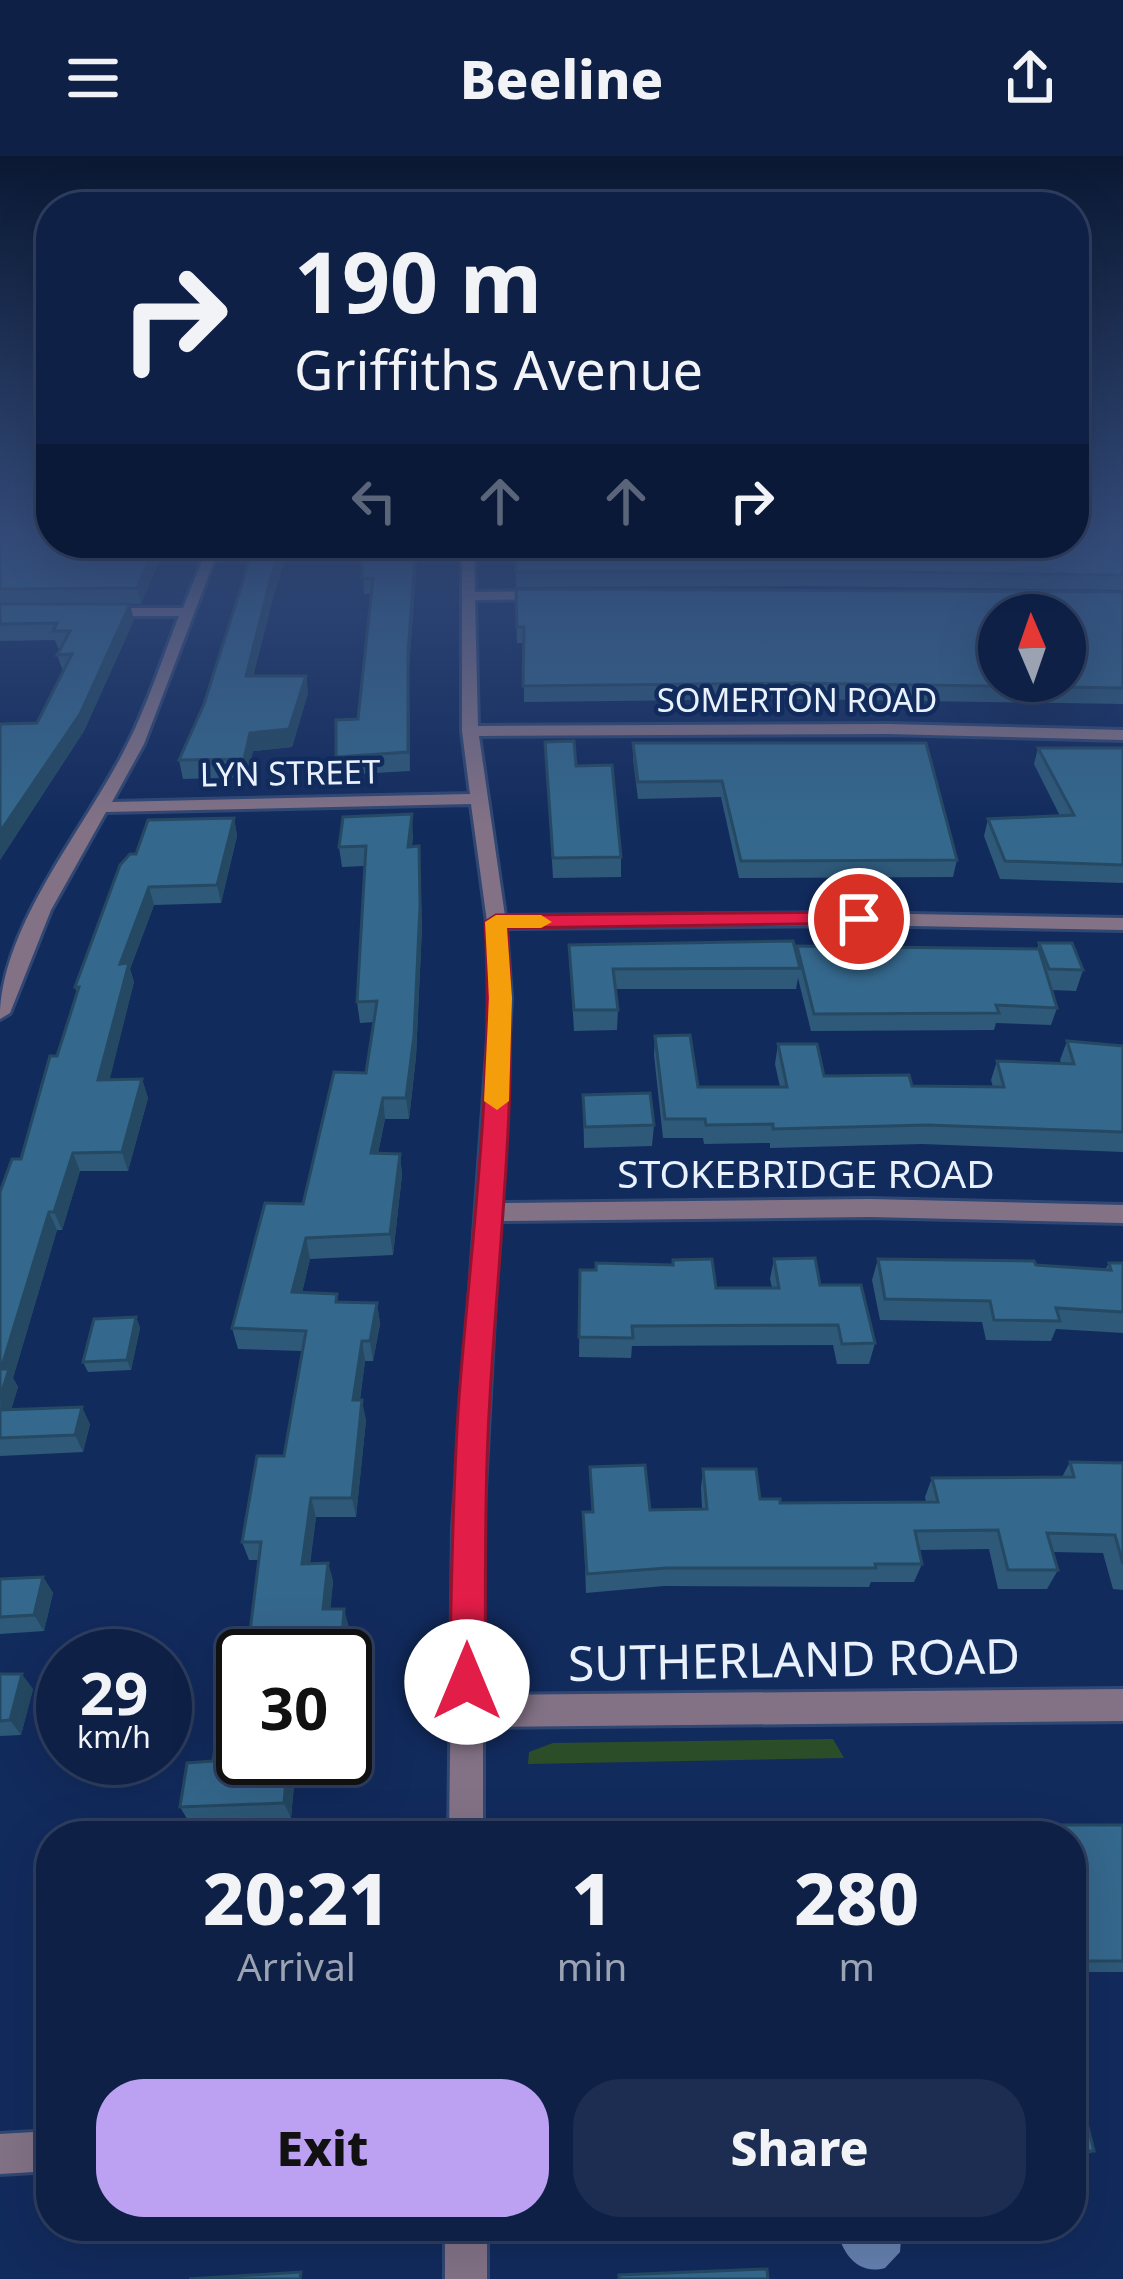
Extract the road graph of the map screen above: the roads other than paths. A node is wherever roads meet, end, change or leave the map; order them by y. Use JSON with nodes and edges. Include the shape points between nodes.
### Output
{"nodes":[{"id":1,"x":182,"y":629,"type":"edge"},
{"id":2,"x":468,"y":629,"type":"edge"},
{"id":3,"x":470,"y":731,"type":"junction"},
{"id":4,"x":1123,"y":735,"type":"edge"},
{"id":5,"x":480,"y":800,"type":"junction"},
{"id":6,"x":101,"y":807,"type":"junction"},
{"id":7,"x":496,"y":922,"type":"junction"},
{"id":8,"x":1123,"y":924,"type":"edge"},
{"id":9,"x":0,"y":1012,"type":"edge"},
{"id":10,"x":490,"y":1212,"type":"junction"},
{"id":11,"x":1123,"y":1214,"type":"edge"},
{"id":12,"x":1123,"y":1705,"type":"edge"},
{"id":13,"x":467,"y":1711,"type":"junction"},
{"id":14,"x":466,"y":1821,"type":"edge"},
{"id":15,"x":36,"y":2152,"type":"edge"},
{"id":16,"x":0,"y":2154,"type":"edge"},
{"id":17,"x":466,"y":2241,"type":"edge"},
{"id":18,"x":466,"y":2279,"type":"edge"}],
"edges":[{"from":1,"to":6,"type":"street"},
{"from":2,"to":3,"type":"street"},
{"from":3,"to":4,"type":"street","name":"SOMERTON ROAD"},
{"from":3,"to":5,"type":"street"},
{"from":5,"to":6,"type":"street","name":"LYN STREET"},
{"from":5,"to":7,"type":"street"},
{"from":6,"to":9,"type":"street","via":[[42,910]]},
{"from":7,"to":8,"type":"street"},
{"from":7,"to":10,"type":"street","via":[[501,998]]},
{"from":10,"to":11,"type":"street","name":"STOKEBRIDGE ROAD"},
{"from":10,"to":13,"type":"street","via":[[468,1527]]},
{"from":12,"to":13,"type":"street","name":"SUTHERLAND ROAD"},
{"from":13,"to":14,"type":"street"},
{"from":15,"to":16,"type":"street"},
{"from":17,"to":18,"type":"street"}]}
